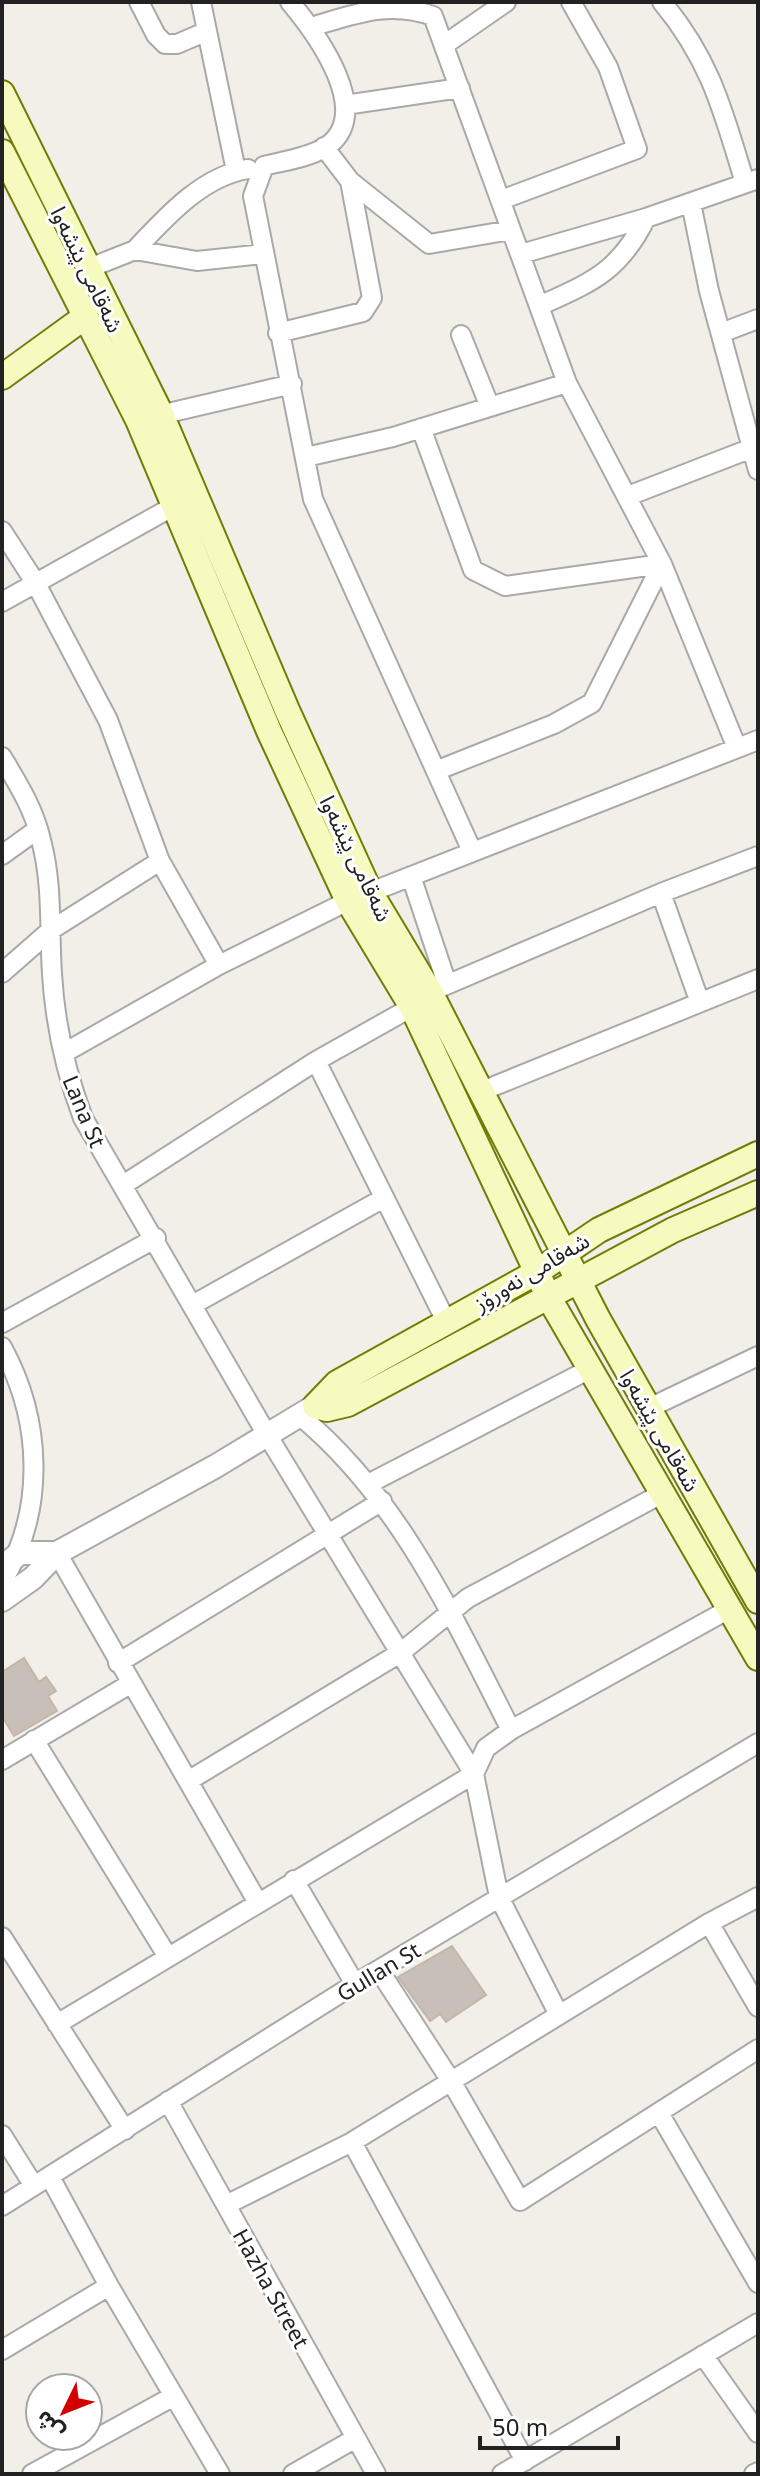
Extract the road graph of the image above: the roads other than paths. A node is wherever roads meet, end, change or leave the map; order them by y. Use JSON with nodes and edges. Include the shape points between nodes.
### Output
{"nodes":[{"id":1,"x":139,"y":2,"type":"edge"},
{"id":2,"x":201,"y":2,"type":"edge"},
{"id":3,"x":290,"y":2,"type":"edge"},
{"id":4,"x":483,"y":2,"type":"edge"},
{"id":5,"x":506,"y":2,"type":"edge"},
{"id":6,"x":571,"y":2,"type":"edge"},
{"id":7,"x":662,"y":2,"type":"edge"},
{"id":8,"x":479,"y":24,"type":"junction"},
{"id":9,"x":311,"y":27,"type":"junction"},
{"id":10,"x":205,"y":32,"type":"junction"},
{"id":11,"x":444,"y":45,"type":"junction"},
{"id":12,"x":460,"y":88,"type":"junction"},
{"id":13,"x":2,"y":93,"type":"edge"},
{"id":14,"x":345,"y":105,"type":"junction"},
{"id":15,"x":324,"y":147,"type":"junction"},
{"id":16,"x":4,"y":159,"type":"edge"},
{"id":17,"x":264,"y":166,"type":"junction"},
{"id":18,"x":236,"y":171,"type":"junction"},
{"id":19,"x":350,"y":181,"type":"junction"},
{"id":20,"x":752,"y":181,"type":"edge"},
{"id":21,"x":501,"y":200,"type":"junction"},
{"id":22,"x":691,"y":203,"type":"junction"},
{"id":23,"x":646,"y":218,"type":"junction"},
{"id":24,"x":511,"y":230,"type":"junction"},
{"id":25,"x":135,"y":250,"type":"junction"},
{"id":26,"x":263,"y":254,"type":"junction"},
{"id":27,"x":521,"y":254,"type":"junction"},
{"id":28,"x":87,"y":269,"type":"junction"},
{"id":29,"x":539,"y":306,"type":"junction"},
{"id":30,"x":86,"y":316,"type":"junction"},
{"id":31,"x":758,"y":319,"type":"edge"},
{"id":32,"x":278,"y":333,"type":"junction"},
{"id":33,"x":721,"y":333,"type":"junction"},
{"id":34,"x":461,"y":335,"type":"dead end"},
{"id":35,"x":2,"y":377,"type":"edge"},
{"id":36,"x":567,"y":383,"type":"junction"},
{"id":37,"x":292,"y":384,"type":"junction"},
{"id":38,"x":490,"y":407,"type":"junction"},
{"id":39,"x":149,"y":417,"type":"junction"},
{"id":40,"x":421,"y":428,"type":"junction"},
{"id":41,"x":752,"y":448,"type":"junction"},
{"id":42,"x":306,"y":457,"type":"junction"},
{"id":43,"x":758,"y":470,"type":"edge"},
{"id":44,"x":628,"y":496,"type":"junction"},
{"id":45,"x":174,"y":506,"type":"junction"},
{"id":46,"x":2,"y":531,"type":"edge"},
{"id":47,"x":662,"y":564,"type":"junction"},
{"id":48,"x":35,"y":582,"type":"junction"},
{"id":49,"x":2,"y":602,"type":"edge"},
{"id":50,"x":758,"y":740,"type":"edge"},
{"id":51,"x":737,"y":748,"type":"junction"},
{"id":52,"x":2,"y":757,"type":"edge"},
{"id":53,"x":438,"y":770,"type":"junction"},
{"id":54,"x":38,"y":829,"type":"junction"},
{"id":55,"x":472,"y":851,"type":"junction"},
{"id":56,"x":2,"y":855,"type":"edge"},
{"id":57,"x":758,"y":856,"type":"edge"},
{"id":58,"x":160,"y":861,"type":"junction"},
{"id":59,"x":411,"y":876,"type":"junction"},
{"id":60,"x":661,"y":893,"type":"junction"},
{"id":61,"x":359,"y":896,"type":"junction"},
{"id":62,"x":51,"y":930,"type":"junction"},
{"id":63,"x":219,"y":965,"type":"junction"},
{"id":64,"x":2,"y":973,"type":"edge"},
{"id":65,"x":758,"y":979,"type":"edge"},
{"id":66,"x":430,"y":994,"type":"junction"},
{"id":67,"x":699,"y":1000,"type":"junction"},
{"id":68,"x":64,"y":1053,"type":"junction"},
{"id":69,"x":316,"y":1061,"type":"junction"},
{"id":70,"x":482,"y":1091,"type":"junction"},
{"id":71,"x":758,"y":1154,"type":"edge"},
{"id":72,"x":123,"y":1185,"type":"junction"},
{"id":73,"x":758,"y":1193,"type":"edge"},
{"id":74,"x":384,"y":1198,"type":"junction"},
{"id":75,"x":156,"y":1238,"type":"junction"},
{"id":76,"x":563,"y":1253,"type":"junction"},
{"id":77,"x":537,"y":1272,"type":"junction"},
{"id":78,"x":578,"y":1279,"type":"junction"},
{"id":79,"x":549,"y":1298,"type":"junction"},
{"id":80,"x":194,"y":1304,"type":"junction"},
{"id":81,"x":446,"y":1321,"type":"junction"},
{"id":82,"x":2,"y":1323,"type":"edge"},
{"id":83,"x":2,"y":1347,"type":"edge"},
{"id":84,"x":758,"y":1356,"type":"edge"},
{"id":85,"x":588,"y":1370,"type":"junction"},
{"id":86,"x":647,"y":1409,"type":"junction"},
{"id":87,"x":307,"y":1410,"type":"junction"},
{"id":88,"x":266,"y":1433,"type":"junction"},
{"id":89,"x":370,"y":1483,"type":"junction"},
{"id":90,"x":663,"y":1493,"type":"junction"},
{"id":91,"x":382,"y":1501,"type":"junction"},
{"id":92,"x":328,"y":1537,"type":"junction"},
{"id":93,"x":57,"y":1553,"type":"junction"},
{"id":94,"x":11,"y":1560,"type":"edge"},
{"id":95,"x":2,"y":1582,"type":"edge"},
{"id":96,"x":2,"y":1600,"type":"edge"},
{"id":97,"x":758,"y":1601,"type":"edge"},
{"id":98,"x":731,"y":1608,"type":"junction"},
{"id":99,"x":450,"y":1612,"type":"junction"},
{"id":100,"x":400,"y":1653,"type":"junction"},
{"id":101,"x":758,"y":1658,"type":"edge"},
{"id":102,"x":118,"y":1663,"type":"junction"},
{"id":103,"x":130,"y":1684,"type":"junction"},
{"id":104,"x":511,"y":1730,"type":"junction"},
{"id":105,"x":34,"y":1740,"type":"junction"},
{"id":106,"x":758,"y":1743,"type":"edge"},
{"id":107,"x":5,"y":1752,"type":"edge"},
{"id":108,"x":474,"y":1774,"type":"junction"},
{"id":109,"x":188,"y":1781,"type":"junction"},
{"id":110,"x":294,"y":1880,"type":"junction"},
{"id":111,"x":499,"y":1897,"type":"junction"},
{"id":112,"x":758,"y":1897,"type":"edge"},
{"id":113,"x":257,"y":1901,"type":"junction"},
{"id":114,"x":709,"y":1923,"type":"junction"},
{"id":115,"x":2,"y":1937,"type":"edge"},
{"id":116,"x":168,"y":1957,"type":"junction"},
{"id":117,"x":379,"y":1970,"type":"junction"},
{"id":118,"x":355,"y":1984,"type":"junction"},
{"id":119,"x":758,"y":2007,"type":"edge"},
{"id":120,"x":559,"y":2015,"type":"junction"},
{"id":121,"x":57,"y":2024,"type":"junction"},
{"id":122,"x":758,"y":2049,"type":"edge"},
{"id":123,"x":451,"y":2081,"type":"junction"},
{"id":124,"x":168,"y":2101,"type":"junction"},
{"id":125,"x":659,"y":2113,"type":"junction"},
{"id":126,"x":125,"y":2130,"type":"junction"},
{"id":127,"x":2,"y":2135,"type":"edge"},
{"id":128,"x":352,"y":2142,"type":"junction"},
{"id":129,"x":42,"y":2182,"type":"junction"},
{"id":130,"x":226,"y":2205,"type":"junction"},
{"id":131,"x":2,"y":2206,"type":"edge"},
{"id":132,"x":758,"y":2283,"type":"edge"},
{"id":133,"x":109,"y":2286,"type":"junction"},
{"id":134,"x":758,"y":2323,"type":"edge"},
{"id":135,"x":2,"y":2350,"type":"edge"},
{"id":136,"x":703,"y":2355,"type":"junction"},
{"id":137,"x":174,"y":2396,"type":"junction"},
{"id":138,"x":758,"y":2433,"type":"edge"},
{"id":139,"x":356,"y":2438,"type":"junction"},
{"id":140,"x":525,"y":2461,"type":"junction"},
{"id":141,"x":32,"y":2474,"type":"edge"},
{"id":142,"x":220,"y":2474,"type":"edge"},
{"id":143,"x":293,"y":2474,"type":"edge"},
{"id":144,"x":376,"y":2474,"type":"edge"},
{"id":145,"x":502,"y":2474,"type":"edge"}],
"edges":[{"from":1,"to":10,"type":"street","via":[[165,44]]},
{"from":2,"to":10,"type":"street"},
{"from":3,"to":9,"type":"street"},
{"from":4,"to":8,"type":"street"},
{"from":5,"to":8,"type":"street"},
{"from":6,"to":21,"type":"street","via":[[608,67],[637,149]]},
{"from":7,"to":20,"type":"street","via":[[692,38]]},
{"from":8,"to":11,"type":"street"},
{"from":9,"to":11,"type":"street","via":[[391,4],[411,5],[433,16]]},
{"from":9,"to":14,"type":"street","via":[[334,68]]},
{"from":10,"to":18,"type":"street"},
{"from":11,"to":12,"type":"street"},
{"from":12,"to":14,"type":"street"},
{"from":12,"to":21,"type":"street"},
{"from":13,"to":28,"type":"main road","name":"شەقامی پێشەوا"},
{"from":14,"to":15,"type":"street","via":[[336,136]]},
{"from":15,"to":17,"type":"street"},
{"from":15,"to":19,"type":"street"},
{"from":16,"to":30,"type":"main road","name":"شەقامی پێشەوا"},
{"from":17,"to":18,"type":"street"},
{"from":17,"to":26,"type":"street","via":[[253,196]]},
{"from":18,"to":25,"type":"street","via":[[178,205]]},
{"from":19,"to":24,"type":"street","via":[[429,244]]},
{"from":19,"to":32,"type":"street","via":[[372,298],[369,307]]},
{"from":20,"to":22,"type":"street"},
{"from":21,"to":24,"type":"street"},
{"from":22,"to":23,"type":"street"},
{"from":22,"to":33,"type":"street"},
{"from":23,"to":27,"type":"street"},
{"from":23,"to":29,"type":"street","via":[[630,250],[609,269]]},
{"from":24,"to":27,"type":"street"},
{"from":25,"to":26,"type":"street","via":[[197,261]]},
{"from":25,"to":28,"type":"street"},
{"from":26,"to":32,"type":"street"},
{"from":27,"to":29,"type":"street"},
{"from":28,"to":39,"type":"main road","name":"شەقامی پێشەوا"},
{"from":29,"to":36,"type":"street"},
{"from":30,"to":35,"type":"main road"},
{"from":30,"to":39,"type":"main road","name":"شەقامی پێشەوا"},
{"from":31,"to":33,"type":"street"},
{"from":32,"to":37,"type":"street"},
{"from":33,"to":41,"type":"street"},
{"from":34,"to":38,"type":"street"},
{"from":36,"to":38,"type":"street"},
{"from":36,"to":44,"type":"street"},
{"from":37,"to":39,"type":"street"},
{"from":37,"to":42,"type":"street"},
{"from":38,"to":40,"type":"street"},
{"from":39,"to":45,"type":"main road","name":"شەقامی پێشەوا"},
{"from":39,"to":61,"type":"main road","name":"شەقامی پێشەوا","via":[[287,710]]},
{"from":40,"to":42,"type":"street"},
{"from":40,"to":47,"type":"street","via":[[473,570],[505,586]]},
{"from":41,"to":43,"type":"street"},
{"from":41,"to":44,"type":"street"},
{"from":42,"to":53,"type":"street","via":[[313,499],[333,549]]},
{"from":44,"to":47,"type":"street"},
{"from":45,"to":48,"type":"street"},
{"from":45,"to":61,"type":"main road","name":"شەقامی پێشەوا","via":[[269,731]]},
{"from":46,"to":48,"type":"street"},
{"from":47,"to":51,"type":"street"},
{"from":47,"to":53,"type":"street","via":[[592,703],[554,724]]},
{"from":48,"to":49,"type":"street"},
{"from":48,"to":58,"type":"street","via":[[108,720]]},
{"from":50,"to":51,"type":"street"},
{"from":51,"to":55,"type":"street"},
{"from":52,"to":54,"type":"street","name":"Lana St"},
{"from":53,"to":55,"type":"street"},
{"from":54,"to":56,"type":"street"},
{"from":54,"to":62,"type":"street","name":"Lana St"},
{"from":55,"to":59,"type":"street"},
{"from":57,"to":60,"type":"street"},
{"from":58,"to":62,"type":"street"},
{"from":58,"to":63,"type":"street"},
{"from":59,"to":61,"type":"street"},
{"from":59,"to":66,"type":"street"},
{"from":60,"to":66,"type":"street"},
{"from":60,"to":67,"type":"street"},
{"from":61,"to":63,"type":"street"},
{"from":61,"to":66,"type":"main road","name":"شەقامی پێشەوا"},
{"from":62,"to":64,"type":"street"},
{"from":62,"to":68,"type":"street","name":"Lana St"},
{"from":63,"to":68,"type":"street"},
{"from":65,"to":67,"type":"street"},
{"from":66,"to":69,"type":"street"},
{"from":66,"to":70,"type":"main road","name":"شەقامی پێشەوا"},
{"from":66,"to":77,"type":"main road","name":"شەقامی پێشەوا"},
{"from":67,"to":70,"type":"street"},
{"from":68,"to":72,"type":"street","name":"Lana St","via":[[83,1118]]},
{"from":69,"to":72,"type":"street"},
{"from":69,"to":74,"type":"street"},
{"from":70,"to":76,"type":"main road","name":"شەقامی پێشەوا"},
{"from":71,"to":76,"type":"main road","name":"شەقامی نەورۆز"},
{"from":72,"to":75,"type":"street","name":"Lana St"},
{"from":73,"to":78,"type":"main road","name":"شەقامی نەورۆز"},
{"from":74,"to":80,"type":"street"},
{"from":74,"to":81,"type":"street"},
{"from":75,"to":80,"type":"street","name":"Lana St"},
{"from":75,"to":82,"type":"street"},
{"from":76,"to":77,"type":"main road","name":"شەقامی نەورۆز"},
{"from":76,"to":78,"type":"main road","name":"شەقامی پێشەوا"},
{"from":77,"to":79,"type":"main road","name":"شەقامی پێشەوا"},
{"from":77,"to":81,"type":"main road","name":"شەقامی نەورۆز"},
{"from":78,"to":79,"type":"main road","name":"شەقامی نەورۆز"},
{"from":78,"to":86,"type":"main road","name":"شەقامی پێشەوا"},
{"from":79,"to":85,"type":"main road","name":"شەقامی پێشەوا"},
{"from":79,"to":87,"type":"main road","name":"شەقامی نەورۆز","via":[[348,1404]]},
{"from":80,"to":88,"type":"street","name":"Lana St"},
{"from":81,"to":87,"type":"main road","name":"شەقامی نەورۆز","via":[[337,1383]]},
{"from":83,"to":94,"type":"street","via":[[17,1374],[33,1430],[33,1477]]},
{"from":84,"to":86,"type":"street"},
{"from":85,"to":89,"type":"street"},
{"from":85,"to":90,"type":"main road","name":"شەقامی پێشەوا"},
{"from":86,"to":97,"type":"main road","name":"شەقامی پێشەوا"},
{"from":87,"to":88,"type":"street","name":"شەقامی نەورۆز"},
{"from":87,"to":89,"type":"street"},
{"from":88,"to":92,"type":"street","name":"Lana St"},
{"from":88,"to":93,"type":"street","name":"شەقامی نەورۆز"},
{"from":89,"to":91,"type":"street"},
{"from":90,"to":98,"type":"main road","name":"شەقامی پێشەوا"},
{"from":90,"to":99,"type":"street"},
{"from":91,"to":92,"type":"street"},
{"from":91,"to":99,"type":"street"},
{"from":92,"to":100,"type":"street","name":"Lana St"},
{"from":92,"to":102,"type":"street"},
{"from":93,"to":94,"type":"street","name":"شەقامی نەورۆز"},
{"from":93,"to":96,"type":"street","name":"شەقامی نەورۆز"},
{"from":93,"to":102,"type":"street"},
{"from":94,"to":95,"type":"street"},
{"from":98,"to":101,"type":"main road","name":"شەقامی پێشەوا"},
{"from":98,"to":104,"type":"street"},
{"from":99,"to":100,"type":"street"},
{"from":99,"to":104,"type":"street"},
{"from":100,"to":108,"type":"street","name":"Lana St"},
{"from":100,"to":109,"type":"street"},
{"from":102,"to":103,"type":"street"},
{"from":103,"to":105,"type":"street"},
{"from":103,"to":109,"type":"street"},
{"from":104,"to":108,"type":"street","via":[[486,1748]]},
{"from":105,"to":107,"type":"street"},
{"from":105,"to":116,"type":"street"},
{"from":106,"to":111,"type":"street","name":"Gullan St"},
{"from":108,"to":110,"type":"street"},
{"from":108,"to":111,"type":"street","name":"Lana St"},
{"from":109,"to":113,"type":"street"},
{"from":110,"to":113,"type":"street"},
{"from":110,"to":118,"type":"street"},
{"from":111,"to":117,"type":"street","name":"Gullan St"},
{"from":111,"to":120,"type":"street","name":"Lana St"},
{"from":112,"to":114,"type":"street"},
{"from":113,"to":116,"type":"street"},
{"from":114,"to":119,"type":"street"},
{"from":114,"to":120,"type":"street"},
{"from":115,"to":121,"type":"street"},
{"from":116,"to":121,"type":"street"},
{"from":117,"to":118,"type":"street","name":"Gullan St"},
{"from":117,"to":123,"type":"street"},
{"from":118,"to":124,"type":"street","name":"Gullan St"},
{"from":120,"to":123,"type":"street"},
{"from":121,"to":126,"type":"street"},
{"from":122,"to":125,"type":"street"},
{"from":123,"to":125,"type":"street","via":[[520,2201]]},
{"from":123,"to":128,"type":"street"},
{"from":124,"to":126,"type":"street","name":"Gullan St"},
{"from":124,"to":130,"type":"street","name":"Hazha Street"},
{"from":125,"to":132,"type":"street"},
{"from":126,"to":129,"type":"street","name":"Gullan St"},
{"from":127,"to":129,"type":"street"},
{"from":128,"to":130,"type":"street"},
{"from":128,"to":140,"type":"street"},
{"from":129,"to":131,"type":"street","name":"Gullan St"},
{"from":129,"to":133,"type":"street"},
{"from":130,"to":139,"type":"street","name":"Hazha Street"},
{"from":133,"to":135,"type":"street"},
{"from":133,"to":137,"type":"street"},
{"from":134,"to":136,"type":"street"},
{"from":136,"to":138,"type":"street"},
{"from":136,"to":140,"type":"street"},
{"from":137,"to":141,"type":"street"},
{"from":137,"to":142,"type":"street"},
{"from":139,"to":143,"type":"street"},
{"from":139,"to":144,"type":"street","name":"Hazha Street"},
{"from":140,"to":145,"type":"street"}]}
